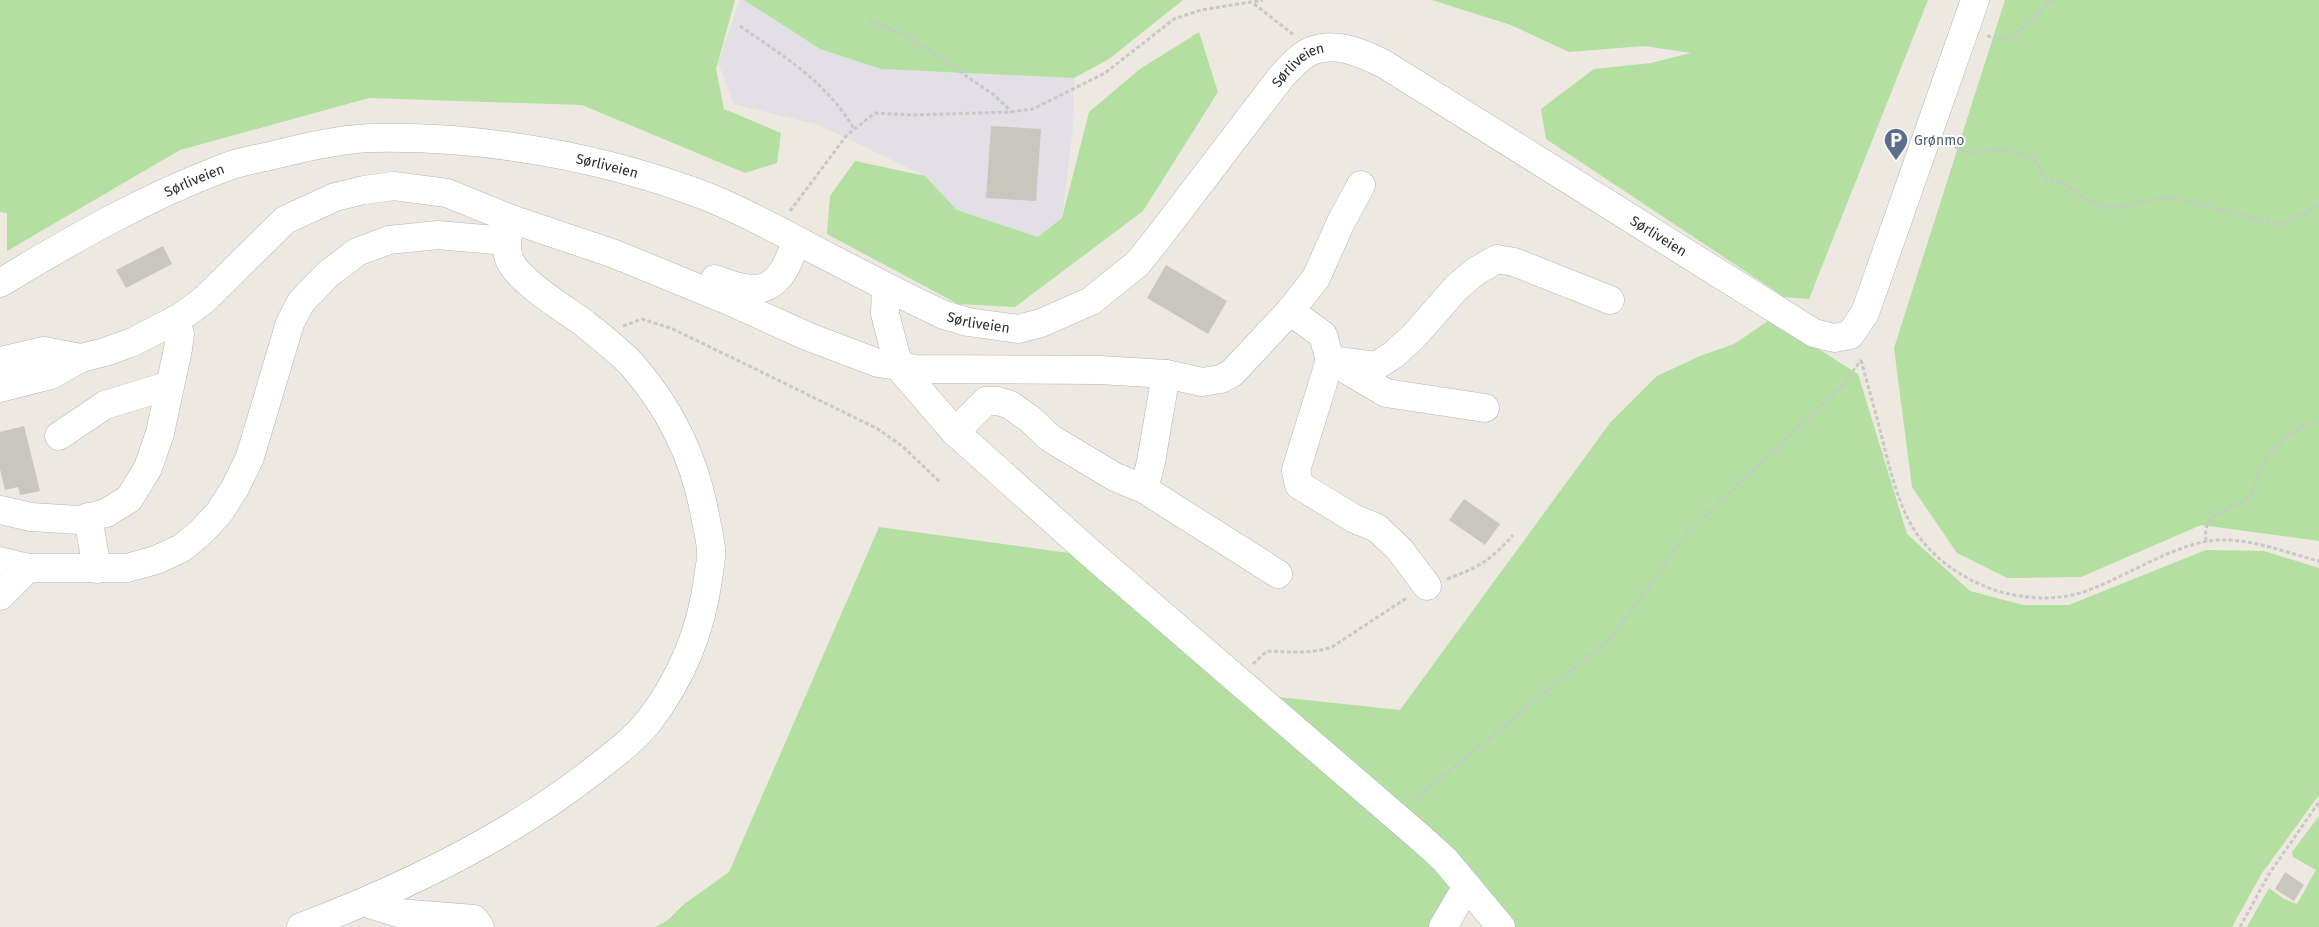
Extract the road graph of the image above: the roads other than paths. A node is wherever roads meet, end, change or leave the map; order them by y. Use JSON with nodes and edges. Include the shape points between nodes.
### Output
{"nodes":[{"id":1,"x":1975,"y":0,"type":"edge"},
{"id":2,"x":1361,"y":185,"type":"dead end"},
{"id":3,"x":515,"y":228,"type":"junction"},
{"id":4,"x":786,"y":235,"type":"junction"},
{"id":5,"x":0,"y":283,"type":"edge"},
{"id":6,"x":886,"y":288,"type":"junction"},
{"id":7,"x":1610,"y":300,"type":"dead end"},
{"id":8,"x":1290,"y":312,"type":"junction"},
{"id":9,"x":175,"y":320,"type":"junction"},
{"id":10,"x":82,"y":358,"type":"junction"},
{"id":11,"x":1330,"y":360,"type":"junction"},
{"id":12,"x":0,"y":361,"type":"edge"},
{"id":13,"x":899,"y":368,"type":"junction"},
{"id":14,"x":1166,"y":374,"type":"junction"},
{"id":15,"x":170,"y":385,"type":"junction"},
{"id":16,"x":0,"y":388,"type":"edge"},
{"id":17,"x":1485,"y":408,"type":"dead end"},
{"id":18,"x":955,"y":432,"type":"junction"},
{"id":19,"x":59,"y":436,"type":"dead end"},
{"id":20,"x":1144,"y":489,"type":"junction"},
{"id":21,"x":0,"y":510,"type":"edge"},
{"id":22,"x":88,"y":517,"type":"junction"},
{"id":23,"x":0,"y":561,"type":"edge"},
{"id":24,"x":28,"y":568,"type":"junction"},
{"id":25,"x":97,"y":569,"type":"junction"},
{"id":26,"x":1278,"y":574,"type":"dead end"},
{"id":27,"x":1427,"y":586,"type":"road end"},
{"id":28,"x":0,"y":596,"type":"edge"},
{"id":29,"x":1467,"y":886,"type":"junction"},
{"id":30,"x":366,"y":903,"type":"junction"},
{"id":31,"x":301,"y":927,"type":"edge"},
{"id":32,"x":480,"y":927,"type":"edge"},
{"id":33,"x":1443,"y":927,"type":"edge"},
{"id":34,"x":1501,"y":927,"type":"edge"}],
"edges":[{"from":1,"to":6,"type":"street","name":"Sørliveien","via":[[1865,313],[1850,335],[1834,338],[1814,333],[1384,64],[1338,46],[1313,50],[1281,77],[1138,263],[1091,301],[1041,323],[1018,329],[944,315]]},
{"from":2,"to":8,"type":"street","via":[[1316,278]]},
{"from":3,"to":4,"type":"street","via":[[559,220],[595,230],[725,283],[751,290],[767,286],[783,274],[789,263]]},
{"from":3,"to":9,"type":"street","via":[[447,192],[394,186],[335,197],[285,220],[205,299]]},
{"from":3,"to":13,"type":"street","via":[[612,253],[809,337]]},
{"from":3,"to":25,"type":"street","via":[[389,240],[357,252],[328,274],[301,302],[290,324],[250,457],[219,512],[182,548],[128,568]]},
{"from":3,"to":30,"type":"street","via":[[510,262],[632,365],[661,402],[678,431],[702,500],[712,552],[705,597],[698,627],[681,670],[648,722],[624,746],[563,795],[488,841]]},
{"from":4,"to":5,"type":"street","name":"Sørliveien","via":[[709,198],[587,160],[493,144],[372,138],[298,149],[228,166],[131,209]]},
{"from":4,"to":6,"type":"street","name":"Sørliveien"},
{"from":6,"to":13,"type":"street","via":[[885,314]]},
{"from":7,"to":11,"type":"street","via":[[1514,262],[1497,259],[1484,265],[1456,288],[1414,336],[1376,366]]},
{"from":8,"to":11,"type":"street","via":[[1323,334]]},
{"from":8,"to":14,"type":"street","via":[[1232,373],[1221,379],[1202,382]]},
{"from":9,"to":10,"type":"street","via":[[133,342]]},
{"from":9,"to":15,"type":"street","via":[[180,334]]},
{"from":10,"to":12,"type":"street","via":[[44,351]]},
{"from":10,"to":16,"type":"street","via":[[51,375]]},
{"from":11,"to":17,"type":"street","via":[[1386,393]]},
{"from":11,"to":27,"type":"street","via":[[1296,470],[1299,485],[1353,518],[1377,528],[1400,550]]},
{"from":13,"to":14,"type":"street","via":[[1100,370]]},
{"from":13,"to":18,"type":"street"},
{"from":14,"to":20,"type":"street"},
{"from":15,"to":19,"type":"street","via":[[105,405]]},
{"from":15,"to":22,"type":"street","via":[[160,433],[148,468],[128,499],[106,513]]},
{"from":18,"to":20,"type":"street","via":[[986,401],[998,401],[1030,419],[1050,438],[1115,477]]},
{"from":18,"to":29,"type":"street","via":[[1395,815],[1445,860]]},
{"from":20,"to":26,"type":"street"},
{"from":21,"to":22,"type":"street","via":[[31,517],[79,520]]},
{"from":22,"to":25,"type":"street"},
{"from":23,"to":24,"type":"street"},
{"from":24,"to":25,"type":"street"},
{"from":24,"to":28,"type":"street"},
{"from":29,"to":33,"type":"street"},
{"from":29,"to":34,"type":"street"},
{"from":30,"to":31,"type":"street"},
{"from":30,"to":32,"type":"street","via":[[398,913],[474,919]]}]}
